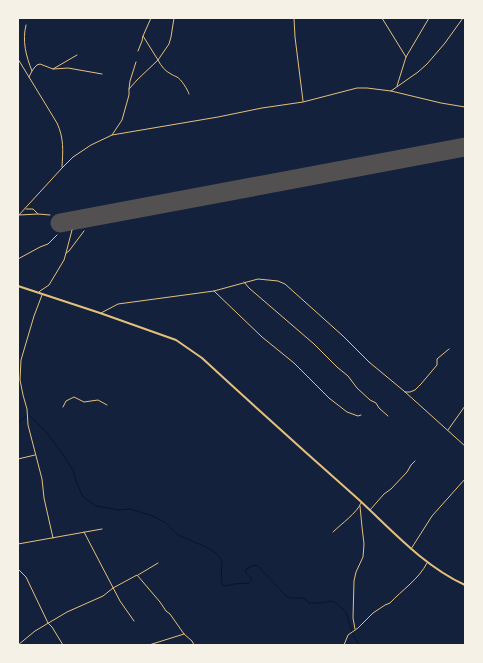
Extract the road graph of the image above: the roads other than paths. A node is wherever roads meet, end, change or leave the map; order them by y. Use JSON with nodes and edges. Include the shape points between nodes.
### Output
{"nodes":[{"id":1,"x":151,"y":18,"type":"edge"},
{"id":2,"x":174,"y":18,"type":"edge"},
{"id":3,"x":294,"y":18,"type":"edge"},
{"id":4,"x":382,"y":18,"type":"edge"},
{"id":5,"x":429,"y":18,"type":"edge"},
{"id":6,"x":463,"y":18,"type":"edge"},
{"id":7,"x":26,"y":24,"type":"dead end"},
{"id":8,"x":143,"y":36,"type":"junction"},
{"id":9,"x":138,"y":51,"type":"dead end"},
{"id":10,"x":77,"y":55,"type":"dead end"},
{"id":11,"x":406,"y":57,"type":"junction"},
{"id":12,"x":18,"y":59,"type":"edge"},
{"id":13,"x":158,"y":60,"type":"junction"},
{"id":14,"x":136,"y":62,"type":"dead end"},
{"id":15,"x":53,"y":69,"type":"junction"},
{"id":16,"x":32,"y":71,"type":"junction"},
{"id":17,"x":102,"y":74,"type":"dead end"},
{"id":18,"x":29,"y":77,"type":"junction"},
{"id":19,"x":397,"y":86,"type":"junction"},
{"id":20,"x":129,"y":89,"type":"junction"},
{"id":21,"x":390,"y":91,"type":"junction"},
{"id":22,"x":189,"y":94,"type":"dead end"},
{"id":23,"x":303,"y":102,"type":"junction"},
{"id":24,"x":465,"y":107,"type":"edge"},
{"id":25,"x":112,"y":135,"type":"junction"},
{"id":26,"x":62,"y":168,"type":"junction"},
{"id":27,"x":25,"y":208,"type":"junction"},
{"id":28,"x":38,"y":214,"type":"junction"},
{"id":29,"x":50,"y":215,"type":"dead end"},
{"id":30,"x":18,"y":216,"type":"edge"},
{"id":31,"x":72,"y":230,"type":"dead end"},
{"id":32,"x":84,"y":231,"type":"dead end"},
{"id":33,"x":57,"y":235,"type":"dead end"},
{"id":34,"x":66,"y":253,"type":"junction"},
{"id":35,"x":18,"y":259,"type":"edge"},
{"id":36,"x":244,"y":282,"type":"junction"},
{"id":37,"x":18,"y":286,"type":"edge"},
{"id":38,"x":214,"y":291,"type":"junction"},
{"id":39,"x":39,"y":293,"type":"junction"},
{"id":40,"x":43,"y":294,"type":"junction"},
{"id":41,"x":100,"y":313,"type":"junction"},
{"id":42,"x":449,"y":349,"type":"dead end"},
{"id":43,"x":404,"y":392,"type":"junction"},
{"id":44,"x":107,"y":405,"type":"dead end"},
{"id":45,"x":465,"y":406,"type":"edge"},
{"id":46,"x":63,"y":407,"type":"dead end"},
{"id":47,"x":362,"y":415,"type":"dead end"},
{"id":48,"x":388,"y":416,"type":"dead end"},
{"id":49,"x":447,"y":430,"type":"junction"},
{"id":50,"x":465,"y":446,"type":"edge"},
{"id":51,"x":36,"y":455,"type":"junction"},
{"id":52,"x":18,"y":459,"type":"edge"},
{"id":53,"x":415,"y":461,"type":"dead end"},
{"id":54,"x":465,"y":479,"type":"edge"},
{"id":55,"x":361,"y":503,"type":"junction"},
{"id":56,"x":360,"y":506,"type":"junction"},
{"id":57,"x":370,"y":510,"type":"junction"},
{"id":58,"x":102,"y":528,"type":"dead end"},
{"id":59,"x":84,"y":532,"type":"junction"},
{"id":60,"x":333,"y":532,"type":"dead end"},
{"id":61,"x":53,"y":538,"type":"junction"},
{"id":62,"x":18,"y":544,"type":"edge"},
{"id":63,"x":411,"y":549,"type":"junction"},
{"id":64,"x":428,"y":562,"type":"junction"},
{"id":65,"x":158,"y":563,"type":"dead end"},
{"id":66,"x":18,"y":570,"type":"edge"},
{"id":67,"x":137,"y":575,"type":"junction"},
{"id":68,"x":465,"y":584,"type":"edge"},
{"id":69,"x":113,"y":588,"type":"junction"},
{"id":70,"x":134,"y":621,"type":"dead end"},
{"id":71,"x":48,"y":623,"type":"junction"},
{"id":72,"x":355,"y":630,"type":"junction"},
{"id":73,"x":184,"y":634,"type":"junction"},
{"id":74,"x":18,"y":645,"type":"edge"},
{"id":75,"x":63,"y":645,"type":"edge"},
{"id":76,"x":149,"y":645,"type":"edge"},
{"id":77,"x":194,"y":645,"type":"edge"},
{"id":78,"x":344,"y":645,"type":"edge"}],
"edges":[{"from":1,"to":8,"type":"street"},
{"from":2,"to":13,"type":"street","via":[[169,44]]},
{"from":3,"to":23,"type":"street"},
{"from":4,"to":11,"type":"street"},
{"from":5,"to":11,"type":"street"},
{"from":6,"to":19,"type":"street","via":[[431,60]]},
{"from":7,"to":16,"type":"street","via":[[25,50]]},
{"from":8,"to":9,"type":"street"},
{"from":8,"to":13,"type":"street"},
{"from":10,"to":15,"type":"street"},
{"from":11,"to":19,"type":"street"},
{"from":12,"to":18,"type":"street"},
{"from":13,"to":20,"type":"street"},
{"from":13,"to":22,"type":"street","via":[[169,74],[178,77]]},
{"from":14,"to":20,"type":"street"},
{"from":15,"to":16,"type":"street","via":[[40,64]]},
{"from":15,"to":17,"type":"street","via":[[68,68]]},
{"from":16,"to":18,"type":"street"},
{"from":18,"to":26,"type":"street","via":[[61,132]]},
{"from":19,"to":21,"type":"street"},
{"from":20,"to":25,"type":"street","via":[[122,120]]},
{"from":21,"to":23,"type":"street","via":[[357,88]]},
{"from":21,"to":24,"type":"street"},
{"from":23,"to":25,"type":"street"},
{"from":25,"to":26,"type":"street","via":[[73,157]]},
{"from":26,"to":27,"type":"street"},
{"from":27,"to":28,"type":"street","via":[[33,209]]},
{"from":27,"to":30,"type":"street"},
{"from":28,"to":29,"type":"street"},
{"from":28,"to":30,"type":"street"},
{"from":31,"to":34,"type":"street"},
{"from":32,"to":34,"type":"street"},
{"from":33,"to":35,"type":"street","via":[[48,244]]},
{"from":34,"to":39,"type":"street","via":[[49,285]]},
{"from":36,"to":38,"type":"street"},
{"from":36,"to":43,"type":"street","via":[[258,279],[285,284]]},
{"from":36,"to":48,"type":"street","via":[[314,344]]},
{"from":37,"to":39,"type":"main road"},
{"from":38,"to":41,"type":"street","via":[[118,304]]},
{"from":38,"to":47,"type":"street","via":[[329,398],[347,412]]},
{"from":39,"to":40,"type":"main road"},
{"from":40,"to":41,"type":"main road"},
{"from":40,"to":51,"type":"street","via":[[21,360],[20,380]]},
{"from":41,"to":55,"type":"main road","via":[[176,340],[202,358]]},
{"from":42,"to":43,"type":"street","via":[[437,360],[436,365],[415,390]]},
{"from":43,"to":49,"type":"street"},
{"from":44,"to":46,"type":"street","via":[[98,400],[84,402],[74,397],[66,401]]},
{"from":45,"to":49,"type":"street"},
{"from":49,"to":50,"type":"street"},
{"from":51,"to":52,"type":"street"},
{"from":51,"to":61,"type":"street"},
{"from":53,"to":57,"type":"street"},
{"from":54,"to":63,"type":"street","via":[[432,516]]},
{"from":55,"to":56,"type":"street"},
{"from":55,"to":57,"type":"main road"},
{"from":56,"to":60,"type":"street"},
{"from":56,"to":72,"type":"street","via":[[364,544],[363,557],[354,581]]},
{"from":57,"to":63,"type":"main road"},
{"from":58,"to":59,"type":"street"},
{"from":59,"to":61,"type":"street"},
{"from":59,"to":69,"type":"street"},
{"from":61,"to":62,"type":"street"},
{"from":63,"to":64,"type":"main road"},
{"from":64,"to":68,"type":"main road","via":[[445,575]]},
{"from":64,"to":72,"type":"street","via":[[415,579],[390,603]]},
{"from":65,"to":67,"type":"street"},
{"from":66,"to":71,"type":"street","via":[[26,577]]},
{"from":67,"to":69,"type":"street"},
{"from":67,"to":73,"type":"street"},
{"from":69,"to":70,"type":"street"},
{"from":69,"to":71,"type":"street","via":[[104,596]]},
{"from":71,"to":74,"type":"street","via":[[35,630]]},
{"from":71,"to":75,"type":"street"},
{"from":72,"to":78,"type":"street","via":[[348,635]]},
{"from":73,"to":76,"type":"street"},
{"from":73,"to":77,"type":"street"}]}
